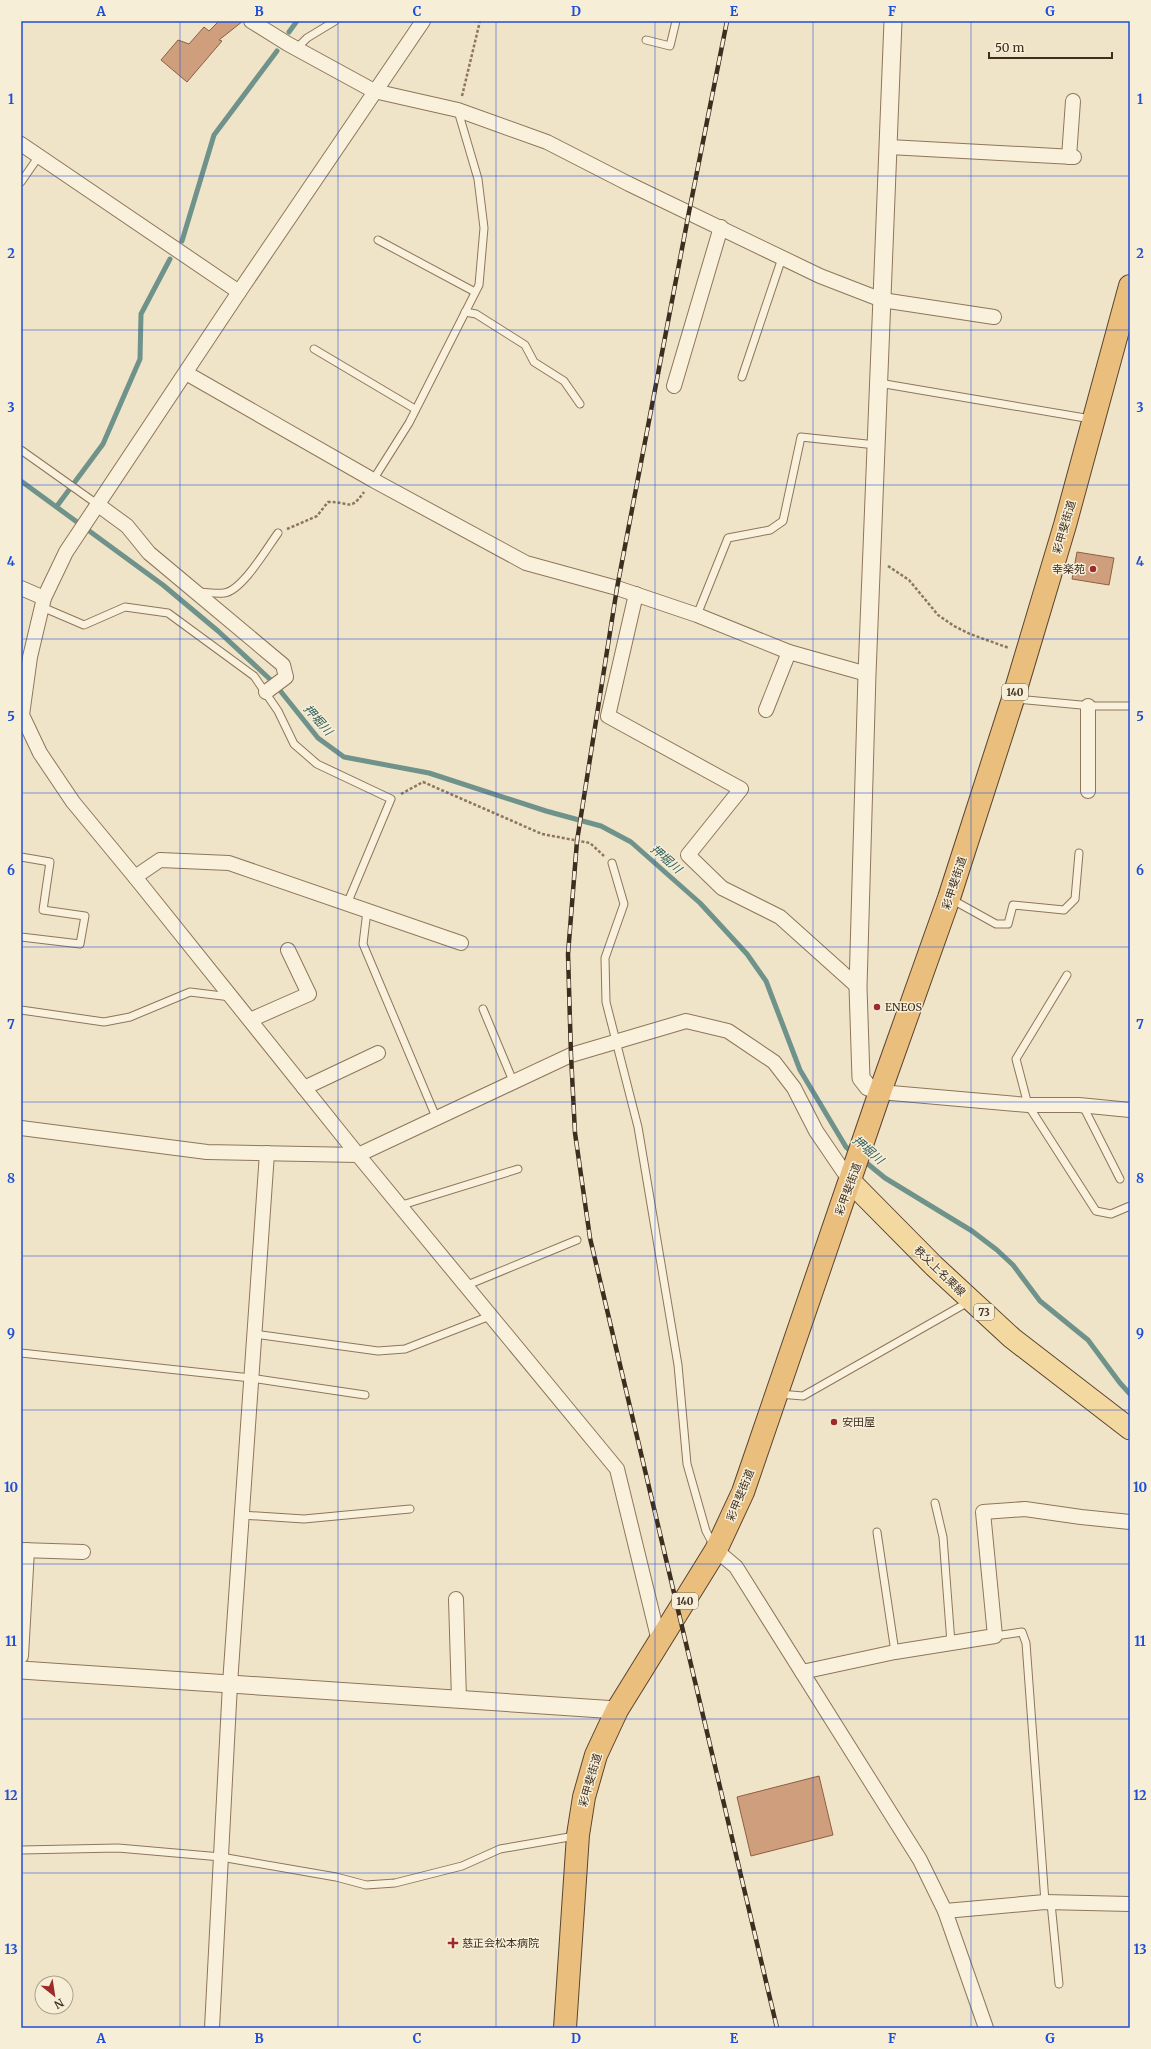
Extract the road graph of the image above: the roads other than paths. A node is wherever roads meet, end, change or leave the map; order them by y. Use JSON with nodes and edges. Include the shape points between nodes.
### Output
{"nodes":[{"id":1,"x":251,"y":21,"type":"edge"},
{"id":2,"x":335,"y":21,"type":"edge"},
{"id":3,"x":422,"y":21,"type":"edge"},
{"id":4,"x":676,"y":21,"type":"edge"},
{"id":5,"x":893,"y":21,"type":"edge"},
{"id":6,"x":646,"y":40,"type":"dead end"},
{"id":7,"x":296,"y":49,"type":"junction"},
{"id":8,"x":374,"y":91,"type":"junction"},
{"id":9,"x":1073,"y":101,"type":"dead end"},
{"id":10,"x":458,"y":110,"type":"junction"},
{"id":11,"x":21,"y":144,"type":"edge"},
{"id":12,"x":889,"y":147,"type":"junction"},
{"id":13,"x":39,"y":156,"type":"junction"},
{"id":14,"x":21,"y":182,"type":"edge"},
{"id":15,"x":721,"y":228,"type":"junction"},
{"id":16,"x":378,"y":240,"type":"dead end"},
{"id":17,"x":782,"y":258,"type":"junction"},
{"id":18,"x":1130,"y":286,"type":"edge"},
{"id":19,"x":239,"y":292,"type":"junction"},
{"id":20,"x":475,"y":292,"type":"junction"},
{"id":21,"x":882,"y":300,"type":"junction"},
{"id":22,"x":465,"y":312,"type":"junction"},
{"id":23,"x":994,"y":317,"type":"dead end"},
{"id":24,"x":314,"y":349,"type":"dead end"},
{"id":25,"x":186,"y":373,"type":"junction"},
{"id":26,"x":742,"y":377,"type":"dead end"},
{"id":27,"x":877,"y":383,"type":"junction"},
{"id":28,"x":674,"y":386,"type":"dead end"},
{"id":29,"x":580,"y":404,"type":"dead end"},
{"id":30,"x":415,"y":408,"type":"junction"},
{"id":31,"x":1094,"y":420,"type":"junction"},
{"id":32,"x":876,"y":445,"type":"junction"},
{"id":33,"x":21,"y":450,"type":"edge"},
{"id":34,"x":373,"y":480,"type":"junction"},
{"id":35,"x":98,"y":504,"type":"junction"},
{"id":36,"x":278,"y":533,"type":"road end"},
{"id":37,"x":21,"y":588,"type":"edge"},
{"id":38,"x":195,"y":591,"type":"junction"},
{"id":39,"x":636,"y":594,"type":"junction"},
{"id":40,"x":43,"y":603,"type":"junction"},
{"id":41,"x":697,"y":615,"type":"junction"},
{"id":42,"x":788,"y":652,"type":"junction"},
{"id":43,"x":867,"y":674,"type":"junction"},
{"id":44,"x":266,"y":692,"type":"junction"},
{"id":45,"x":1013,"y":699,"type":"junction"},
{"id":46,"x":1088,"y":706,"type":"junction"},
{"id":47,"x":1130,"y":706,"type":"edge"},
{"id":48,"x":766,"y":710,"type":"dead end"},
{"id":49,"x":22,"y":718,"type":"edge"},
{"id":50,"x":1088,"y":790,"type":"dead end"},
{"id":51,"x":1079,"y":853,"type":"dead end"},
{"id":52,"x":21,"y":857,"type":"edge"},
{"id":53,"x":612,"y":864,"type":"road end"},
{"id":54,"x":135,"y":877,"type":"junction"},
{"id":55,"x":949,"y":898,"type":"junction"},
{"id":56,"x":346,"y":904,"type":"junction"},
{"id":57,"x":367,"y":911,"type":"junction"},
{"id":58,"x":21,"y":937,"type":"edge"},
{"id":59,"x":461,"y":943,"type":"dead end"},
{"id":60,"x":288,"y":950,"type":"dead end"},
{"id":61,"x":1068,"y":975,"type":"dead end"},
{"id":62,"x":858,"y":987,"type":"junction"},
{"id":63,"x":231,"y":997,"type":"junction"},
{"id":64,"x":483,"y":1009,"type":"dead end"},
{"id":65,"x":21,"y":1010,"type":"edge"},
{"id":66,"x":250,"y":1020,"type":"junction"},
{"id":67,"x":618,"y":1042,"type":"junction"},
{"id":68,"x":378,"y":1053,"type":"dead end"},
{"id":69,"x":513,"y":1081,"type":"junction"},
{"id":70,"x":304,"y":1088,"type":"junction"},
{"id":71,"x":880,"y":1092,"type":"junction"},
{"id":72,"x":1028,"y":1105,"type":"junction"},
{"id":73,"x":1083,"y":1106,"type":"junction"},
{"id":74,"x":1130,"y":1110,"type":"edge"},
{"id":75,"x":436,"y":1117,"type":"junction"},
{"id":76,"x":21,"y":1128,"type":"edge"},
{"id":77,"x":267,"y":1153,"type":"junction"},
{"id":78,"x":358,"y":1155,"type":"junction"},
{"id":79,"x":518,"y":1169,"type":"dead end"},
{"id":80,"x":854,"y":1172,"type":"junction"},
{"id":81,"x":1120,"y":1179,"type":"dead end"},
{"id":82,"x":399,"y":1206,"type":"junction"},
{"id":83,"x":1130,"y":1206,"type":"edge"},
{"id":84,"x":577,"y":1240,"type":"dead end"},
{"id":85,"x":465,"y":1286,"type":"junction"},
{"id":86,"x":972,"y":1300,"type":"junction"},
{"id":87,"x":490,"y":1316,"type":"junction"},
{"id":88,"x":254,"y":1334,"type":"junction"},
{"id":89,"x":21,"y":1353,"type":"edge"},
{"id":90,"x":251,"y":1378,"type":"junction"},
{"id":91,"x":777,"y":1394,"type":"junction"},
{"id":92,"x":365,"y":1396,"type":"dead end"},
{"id":93,"x":1130,"y":1429,"type":"edge"},
{"id":94,"x":935,"y":1503,"type":"dead end"},
{"id":95,"x":410,"y":1509,"type":"dead end"},
{"id":96,"x":241,"y":1515,"type":"junction"},
{"id":97,"x":1130,"y":1522,"type":"edge"},
{"id":98,"x":877,"y":1532,"type":"dead end"},
{"id":99,"x":24,"y":1550,"type":"edge"},
{"id":100,"x":716,"y":1550,"type":"junction"},
{"id":101,"x":83,"y":1552,"type":"dead end"},
{"id":102,"x":456,"y":1599,"type":"dead end"},
{"id":103,"x":995,"y":1636,"type":"junction"},
{"id":104,"x":659,"y":1641,"type":"junction"},
{"id":105,"x":951,"y":1643,"type":"junction"},
{"id":106,"x":895,"y":1652,"type":"junction"},
{"id":107,"x":21,"y":1656,"type":"edge"},
{"id":108,"x":21,"y":1670,"type":"edge"},
{"id":109,"x":802,"y":1672,"type":"junction"},
{"id":110,"x":230,"y":1684,"type":"junction"},
{"id":111,"x":459,"y":1699,"type":"junction"},
{"id":112,"x":617,"y":1710,"type":"junction"},
{"id":113,"x":578,"y":1835,"type":"junction"},
{"id":114,"x":21,"y":1850,"type":"edge"},
{"id":115,"x":221,"y":1857,"type":"junction"},
{"id":116,"x":1048,"y":1903,"type":"junction"},
{"id":117,"x":1130,"y":1904,"type":"edge"},
{"id":118,"x":945,"y":1911,"type":"junction"},
{"id":119,"x":1059,"y":1984,"type":"dead end"},
{"id":120,"x":212,"y":2028,"type":"edge"},
{"id":121,"x":565,"y":2028,"type":"edge"},
{"id":122,"x":986,"y":2028,"type":"edge"}],
"edges":[{"from":1,"to":7,"type":"street"},
{"from":2,"to":7,"type":"lane","via":[[307,38]]},
{"from":3,"to":8,"type":"street"},
{"from":4,"to":6,"type":"lane","via":[[670,46]]},
{"from":5,"to":12,"type":"street"},
{"from":7,"to":8,"type":"street"},
{"from":8,"to":10,"type":"street"},
{"from":8,"to":19,"type":"street"},
{"from":9,"to":12,"type":"street","via":[[1071,157]]},
{"from":10,"to":15,"type":"street","via":[[547,142]]},
{"from":10,"to":20,"type":"lane","via":[[478,179],[484,228],[479,285]]},
{"from":11,"to":13,"type":"street"},
{"from":12,"to":21,"type":"street"},
{"from":13,"to":14,"type":"lane"},
{"from":13,"to":19,"type":"street"},
{"from":15,"to":17,"type":"street"},
{"from":15,"to":28,"type":"street"},
{"from":16,"to":20,"type":"lane"},
{"from":17,"to":21,"type":"street"},
{"from":17,"to":26,"type":"lane"},
{"from":18,"to":31,"type":"highway","name":"彩甲斐街道","number":"140"},
{"from":19,"to":25,"type":"street"},
{"from":20,"to":22,"type":"lane"},
{"from":21,"to":23,"type":"street"},
{"from":21,"to":27,"type":"street"},
{"from":22,"to":29,"type":"lane","via":[[476,314],[525,345],[534,362],[564,381]]},
{"from":22,"to":30,"type":"lane"},
{"from":24,"to":30,"type":"lane"},
{"from":25,"to":34,"type":"street"},
{"from":25,"to":35,"type":"street"},
{"from":27,"to":31,"type":"lane"},
{"from":27,"to":32,"type":"street"},
{"from":30,"to":34,"type":"lane","via":[[409,423]]},
{"from":31,"to":45,"type":"highway","name":"彩甲斐街道","number":"140"},
{"from":32,"to":41,"type":"lane","via":[[802,437],[783,521],[770,530],[728,538]]},
{"from":32,"to":43,"type":"street"},
{"from":33,"to":35,"type":"lane"},
{"from":34,"to":39,"type":"street","via":[[526,563]]},
{"from":35,"to":38,"type":"street","via":[[127,526],[149,553]]},
{"from":35,"to":40,"type":"street","via":[[66,552]]},
{"from":36,"to":38,"type":"lane","via":[[243,581],[234,588],[225,593]]},
{"from":37,"to":40,"type":"street"},
{"from":38,"to":44,"type":"street","via":[[283,665],[286,677]]},
{"from":39,"to":41,"type":"street"},
{"from":39,"to":62,"type":"street","via":[[608,716],[741,789],[688,855],[722,888],[780,917]]},
{"from":40,"to":44,"type":"lane","via":[[84,625],[125,607],[168,613],[254,676]]},
{"from":40,"to":49,"type":"street","via":[[30,657]]},
{"from":41,"to":42,"type":"street"},
{"from":42,"to":43,"type":"street"},
{"from":42,"to":48,"type":"street"},
{"from":43,"to":62,"type":"street"},
{"from":44,"to":56,"type":"lane","via":[[294,744],[317,764],[391,799]]},
{"from":45,"to":46,"type":"lane"},
{"from":45,"to":55,"type":"highway","name":"彩甲斐街道","number":"140"},
{"from":46,"to":47,"type":"lane"},
{"from":46,"to":50,"type":"street"},
{"from":49,"to":54,"type":"street","via":[[40,753],[73,802]]},
{"from":51,"to":55,"type":"lane","via":[[1075,899],[1064,910],[1014,905],[1008,924],[996,924]]},
{"from":52,"to":58,"type":"lane","via":[[50,862],[43,910],[85,916],[80,944]]},
{"from":53,"to":67,"type":"lane","via":[[624,904],[604,958],[606,1002]]},
{"from":54,"to":56,"type":"street","via":[[160,860],[229,863]]},
{"from":54,"to":63,"type":"street"},
{"from":55,"to":71,"type":"highway","name":"彩甲斐街道","number":"140"},
{"from":56,"to":57,"type":"street"},
{"from":57,"to":59,"type":"street"},
{"from":57,"to":75,"type":"lane","via":[[363,944]]},
{"from":60,"to":66,"type":"street","via":[[309,994]]},
{"from":61,"to":72,"type":"lane","via":[[1016,1059]]},
{"from":62,"to":71,"type":"street","via":[[861,1078],[868,1087]]},
{"from":63,"to":65,"type":"lane","via":[[190,992],[130,1017],[104,1022]]},
{"from":63,"to":66,"type":"street"},
{"from":64,"to":69,"type":"lane"},
{"from":66,"to":70,"type":"street"},
{"from":67,"to":69,"type":"street","via":[[571,1054]]},
{"from":67,"to":80,"type":"street","via":[[686,1022],[728,1031],[774,1062],[794,1088],[816,1131]]},
{"from":67,"to":100,"type":"lane","via":[[638,1127],[678,1365],[687,1464],[706,1531]]},
{"from":68,"to":70,"type":"street"},
{"from":69,"to":75,"type":"street"},
{"from":70,"to":78,"type":"street"},
{"from":71,"to":72,"type":"street"},
{"from":71,"to":80,"type":"highway","name":"彩甲斐街道","number":"140"},
{"from":72,"to":73,"type":"street"},
{"from":72,"to":83,"type":"lane","via":[[1096,1211],[1111,1214]]},
{"from":73,"to":74,"type":"street"},
{"from":73,"to":81,"type":"lane"},
{"from":75,"to":78,"type":"street"},
{"from":76,"to":77,"type":"street","via":[[207,1152]]},
{"from":77,"to":78,"type":"street"},
{"from":77,"to":88,"type":"street"},
{"from":78,"to":82,"type":"street"},
{"from":79,"to":82,"type":"lane"},
{"from":80,"to":86,"type":"main road","name":"秩父上名栗線","number":"73","via":[[934,1266]]},
{"from":80,"to":91,"type":"highway","name":"彩甲斐街道","number":"140"},
{"from":82,"to":85,"type":"street"},
{"from":84,"to":85,"type":"lane"},
{"from":85,"to":87,"type":"street"},
{"from":86,"to":91,"type":"lane","via":[[803,1396]]},
{"from":86,"to":93,"type":"main road","name":"秩父上名栗線","number":"73","via":[[1012,1338]]},
{"from":87,"to":88,"type":"lane","via":[[405,1349],[378,1351]]},
{"from":87,"to":104,"type":"street","via":[[618,1469]]},
{"from":88,"to":90,"type":"street"},
{"from":89,"to":90,"type":"lane"},
{"from":90,"to":92,"type":"lane"},
{"from":90,"to":96,"type":"street"},
{"from":91,"to":100,"type":"highway","name":"彩甲斐街道","number":"140","via":[[743,1492]]},
{"from":94,"to":105,"type":"lane","via":[[943,1537]]},
{"from":95,"to":96,"type":"lane","via":[[304,1518]]},
{"from":96,"to":110,"type":"street"},
{"from":97,"to":103,"type":"street","via":[[1025,1509],[983,1512]]},
{"from":98,"to":106,"type":"lane"},
{"from":99,"to":101,"type":"street"},
{"from":99,"to":107,"type":"street"},
{"from":100,"to":104,"type":"highway","name":"彩甲斐街道","number":"140"},
{"from":100,"to":109,"type":"street","via":[[736,1567]]},
{"from":102,"to":111,"type":"street"},
{"from":103,"to":105,"type":"street"},
{"from":103,"to":116,"type":"lane","via":[[1022,1632],[1026,1643]]},
{"from":104,"to":112,"type":"highway","name":"彩甲斐街道","number":"140"},
{"from":105,"to":106,"type":"street"},
{"from":106,"to":109,"type":"street"},
{"from":108,"to":110,"type":"street"},
{"from":109,"to":118,"type":"street","via":[[920,1860]]},
{"from":110,"to":111,"type":"street"},
{"from":110,"to":115,"type":"street"},
{"from":111,"to":112,"type":"street"},
{"from":112,"to":113,"type":"highway","name":"彩甲斐街道","number":"140","via":[[596,1755],[584,1797]]},
{"from":113,"to":115,"type":"lane","via":[[500,1849],[462,1866],[396,1883],[366,1885],[336,1877]]},
{"from":113,"to":121,"type":"highway","name":"彩甲斐街道","number":"140"},
{"from":114,"to":115,"type":"lane","via":[[118,1848]]},
{"from":115,"to":120,"type":"street"},
{"from":116,"to":117,"type":"street"},
{"from":116,"to":118,"type":"street"},
{"from":116,"to":119,"type":"lane"},
{"from":118,"to":122,"type":"street"}]}
